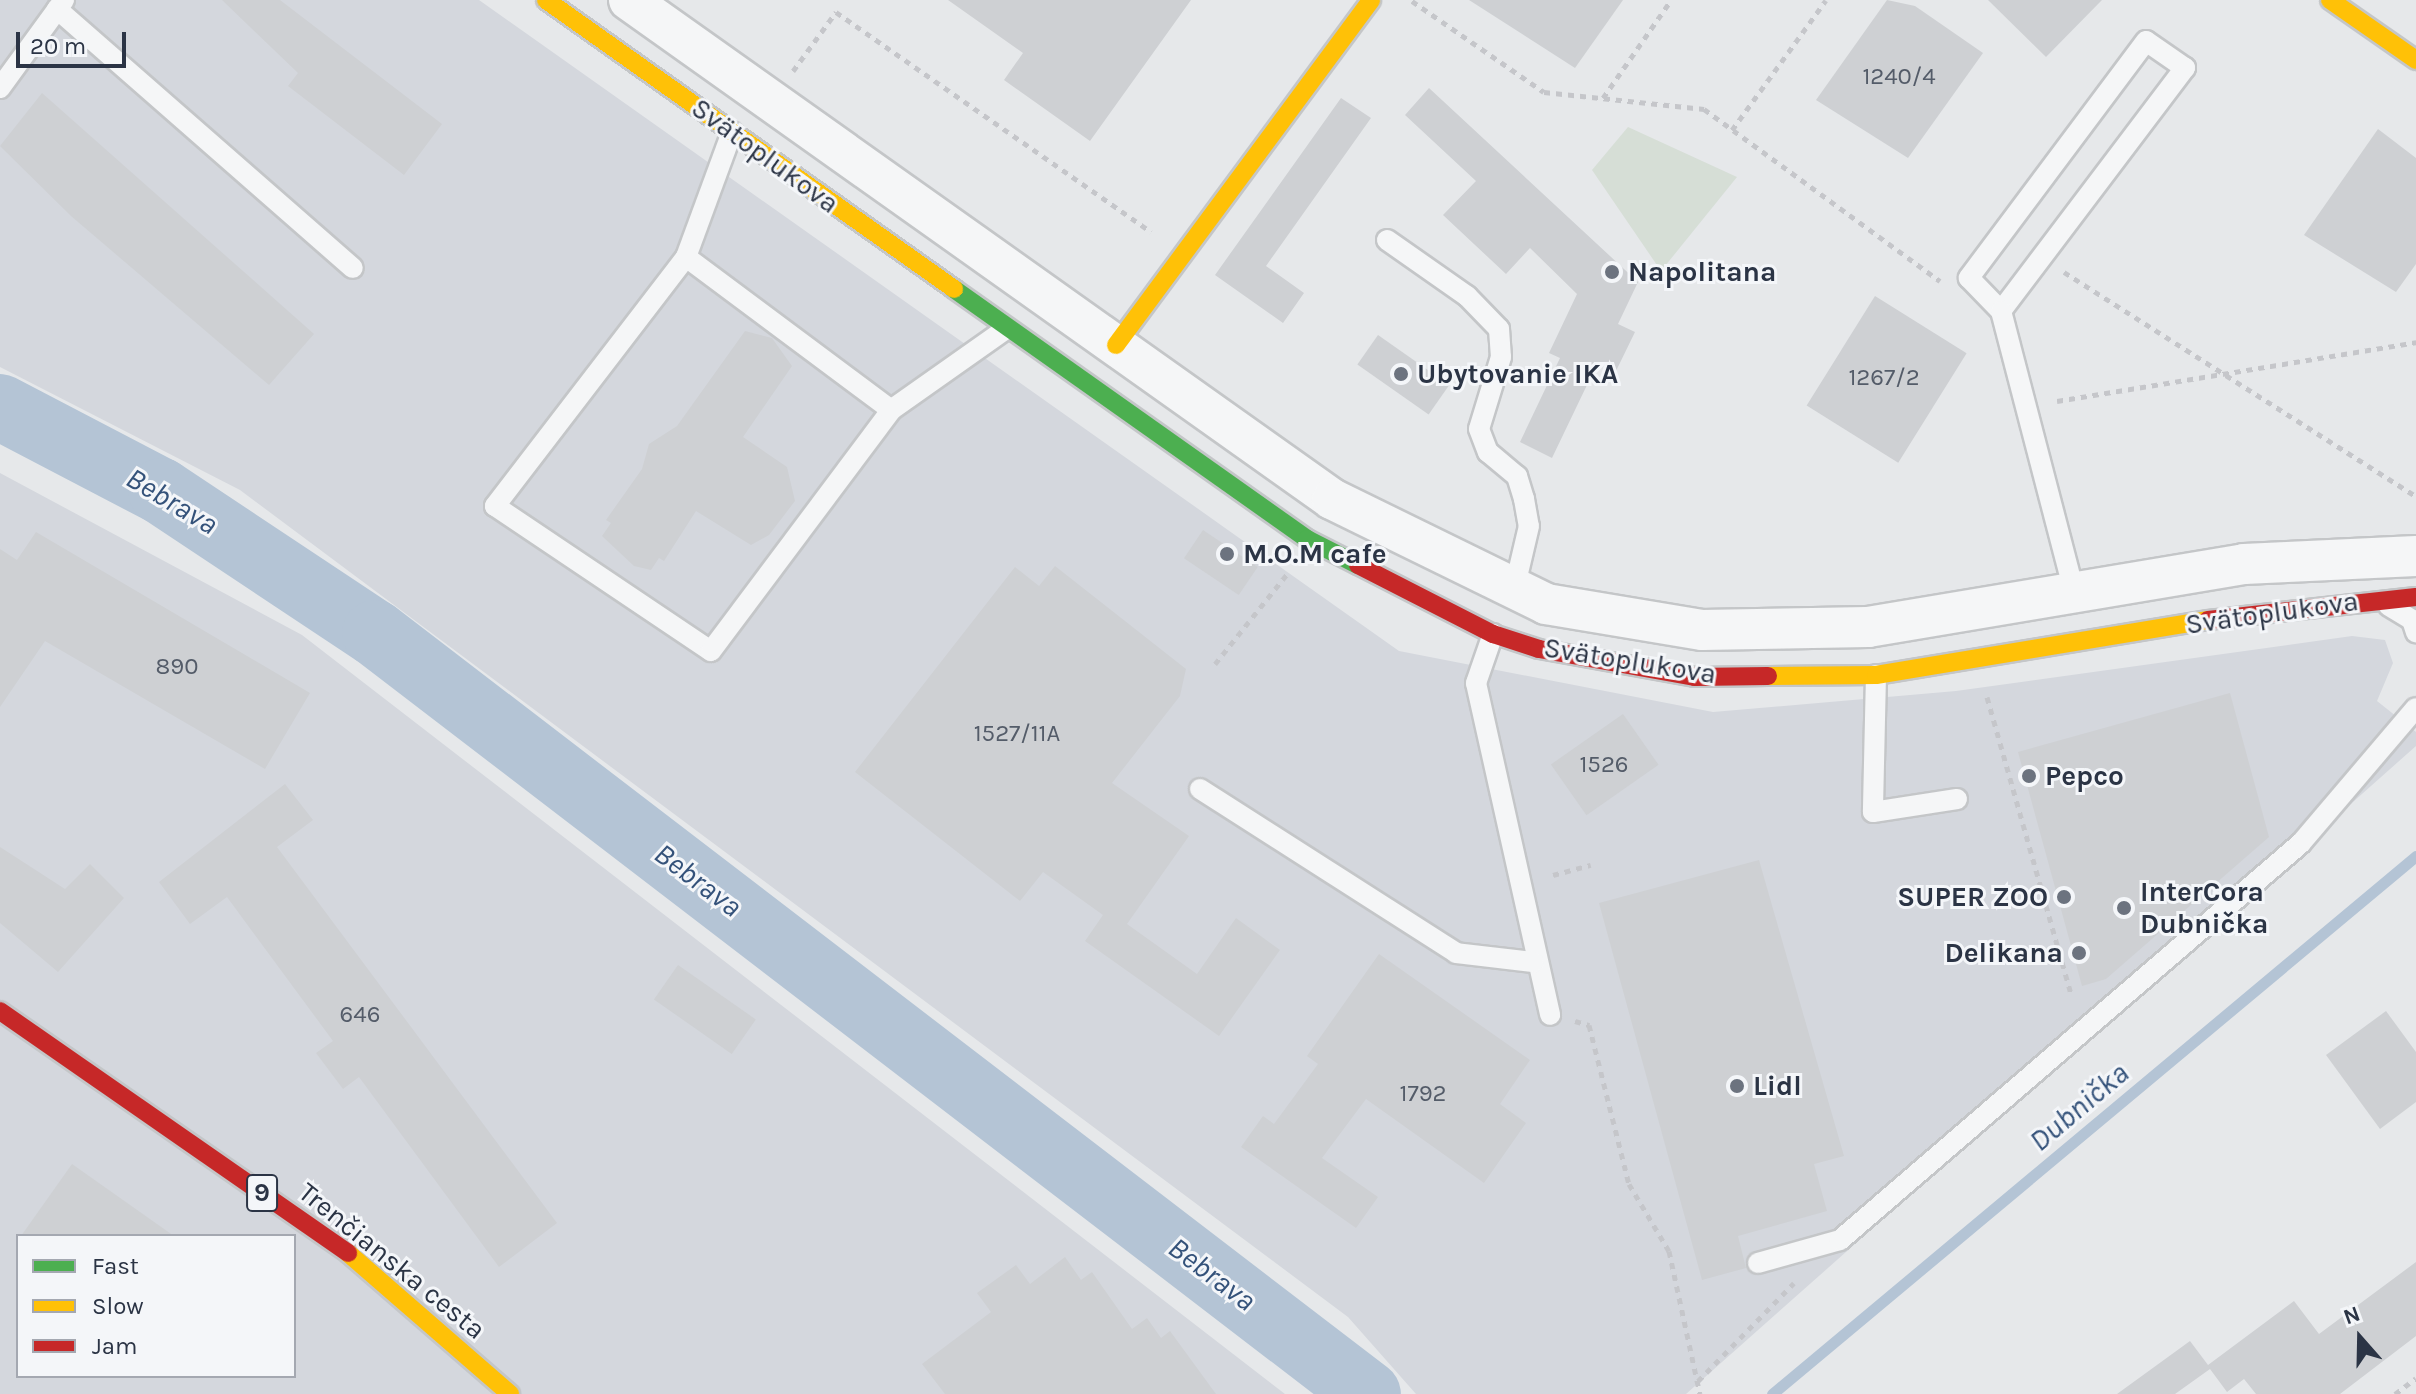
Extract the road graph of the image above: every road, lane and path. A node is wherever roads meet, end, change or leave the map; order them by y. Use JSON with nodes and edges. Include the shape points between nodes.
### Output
{"nodes":[{"id":1,"x":546,"y":0,"type":"edge"},
{"id":2,"x":629,"y":0,"type":"edge"},
{"id":3,"x":1371,"y":0,"type":"edge"},
{"id":4,"x":1411,"y":0,"type":"edge"},
{"id":5,"x":1671,"y":0,"type":"edge"},
{"id":6,"x":1826,"y":0,"type":"edge"},
{"id":7,"x":2330,"y":0,"type":"edge"},
{"id":8,"x":60,"y":4,"type":"edge"},
{"id":9,"x":2416,"y":60,"type":"edge"},
{"id":10,"x":787,"y":80,"type":"dead end"},
{"id":11,"x":0,"y":88,"type":"edge"},
{"id":12,"x":1602,"y":98,"type":"junction"},
{"id":13,"x":1732,"y":130,"type":"junction"},
{"id":14,"x":732,"y":132,"type":"junction"},
{"id":15,"x":1387,"y":240,"type":"dead end"},
{"id":16,"x":1183,"y":254,"type":"junction"},
{"id":17,"x":686,"y":257,"type":"junction"},
{"id":18,"x":2049,"y":262,"type":"dead end"},
{"id":19,"x":353,"y":268,"type":"dead end"},
{"id":20,"x":1012,"y":273,"type":"junction"},
{"id":21,"x":2001,"y":311,"type":"junction"},
{"id":22,"x":994,"y":321,"type":"junction"},
{"id":23,"x":2416,"y":342,"type":"edge"},
{"id":24,"x":1116,"y":345,"type":"junction"},
{"id":25,"x":2225,"y":376,"type":"junction"},
{"id":26,"x":2057,"y":401,"type":"dead end"},
{"id":27,"x":891,"y":410,"type":"junction"},
{"id":28,"x":2416,"y":496,"type":"edge"},
{"id":29,"x":2416,"y":556,"type":"edge"},
{"id":30,"x":1298,"y":559,"type":"dead end"},
{"id":31,"x":1513,"y":594,"type":"junction"},
{"id":32,"x":2075,"y":595,"type":"junction"},
{"id":33,"x":2416,"y":597,"type":"edge"},
{"id":34,"x":2379,"y":599,"type":"junction"},
{"id":35,"x":2416,"y":632,"type":"edge"},
{"id":36,"x":1493,"y":634,"type":"junction"},
{"id":37,"x":1215,"y":664,"type":"dead end"},
{"id":38,"x":1876,"y":675,"type":"junction"},
{"id":39,"x":1983,"y":684,"type":"dead end"},
{"id":40,"x":2415,"y":706,"type":"edge"},
{"id":41,"x":1200,"y":789,"type":"dead end"},
{"id":42,"x":1957,"y":799,"type":"dead end"},
{"id":43,"x":1591,"y":865,"type":"dead end"},
{"id":44,"x":1553,"y":875,"type":"dead end"},
{"id":45,"x":1533,"y":962,"type":"junction"},
{"id":46,"x":2071,"y":993,"type":"dead end"},
{"id":47,"x":0,"y":1011,"type":"edge"},
{"id":48,"x":1550,"y":1015,"type":"joint"},
{"id":49,"x":1834,"y":1242,"type":"junction"},
{"id":50,"x":1758,"y":1263,"type":"dead end"},
{"id":51,"x":2416,"y":1378,"type":"edge"},
{"id":52,"x":1697,"y":1382,"type":"junction"},
{"id":53,"x":510,"y":1394,"type":"edge"},
{"id":54,"x":1700,"y":1394,"type":"edge"},
{"id":55,"x":2395,"y":1394,"type":"edge"}],
"edges":[{"from":1,"to":14,"type":"street","name":"Svätoplukova"},
{"from":2,"to":20,"type":"street","name":"Svätoplukova"},
{"from":3,"to":16,"type":"street"},
{"from":4,"to":12,"type":"path","via":[[1544,92]]},
{"from":5,"to":12,"type":"path"},
{"from":6,"to":13,"type":"path"},
{"from":7,"to":9,"type":"street"},
{"from":8,"to":11,"type":"lane"},
{"from":8,"to":19,"type":"lane"},
{"from":10,"to":16,"type":"path","via":[[836,12]]},
{"from":12,"to":13,"type":"path","via":[[1704,109]]},
{"from":13,"to":21,"type":"path","via":[[1941,282]]},
{"from":14,"to":17,"type":"lane"},
{"from":14,"to":22,"type":"street","name":"Svätoplukova"},
{"from":15,"to":31,"type":"lane","via":[[1467,296],[1499,329],[1501,357],[1479,429],[1488,452],[1517,476],[1524,499],[1529,526]]},
{"from":16,"to":24,"type":"street"},
{"from":17,"to":27,"type":"lane"},
{"from":17,"to":27,"type":"lane","via":[[495,506],[711,651]]},
{"from":18,"to":25,"type":"path"},
{"from":20,"to":22,"type":"street"},
{"from":20,"to":24,"type":"street","name":"Svätoplukova"},
{"from":21,"to":21,"type":"lane","via":[[1969,278],[2146,41],[2185,68]]},
{"from":21,"to":32,"type":"lane"},
{"from":22,"to":27,"type":"lane"},
{"from":22,"to":36,"type":"street","name":"Svätoplukova","via":[[1307,539]]},
{"from":23,"to":25,"type":"path"},
{"from":24,"to":31,"type":"street","name":"Svätoplukova","via":[[1332,499]]},
{"from":25,"to":26,"type":"path"},
{"from":25,"to":28,"type":"path"},
{"from":29,"to":32,"type":"street","name":"Svätoplukova","via":[[2244,564]]},
{"from":30,"to":37,"type":"path"},
{"from":31,"to":32,"type":"street","name":"Svätoplukova","via":[[1702,630],[1868,627]]},
{"from":33,"to":34,"type":"street","name":"Svätoplukova"},
{"from":34,"to":35,"type":"lane","via":[[2412,620]]},
{"from":34,"to":38,"type":"street","name":"Svätoplukova","via":[[2286,607]]},
{"from":36,"to":38,"type":"street","name":"Svätoplukova","via":[[1695,677]]},
{"from":36,"to":45,"type":"lane","via":[[1476,683]]},
{"from":38,"to":42,"type":"lane","via":[[1873,812]]},
{"from":39,"to":46,"type":"path"},
{"from":40,"to":49,"type":"lane","via":[[2301,843]]},
{"from":41,"to":45,"type":"lane","via":[[1456,953]]},
{"from":43,"to":44,"type":"path"},
{"from":45,"to":48,"type":"lane"},
{"from":47,"to":53,"type":"street","name":"Trenčianska cesta","number":"9","via":[[339,1246]]},
{"from":48,"to":52,"type":"path","via":[[1589,1025],[1629,1184],[1669,1251]]},
{"from":49,"to":50,"type":"lane"},
{"from":49,"to":52,"type":"path"},
{"from":51,"to":55,"type":"path"},
{"from":52,"to":54,"type":"path"}]}
